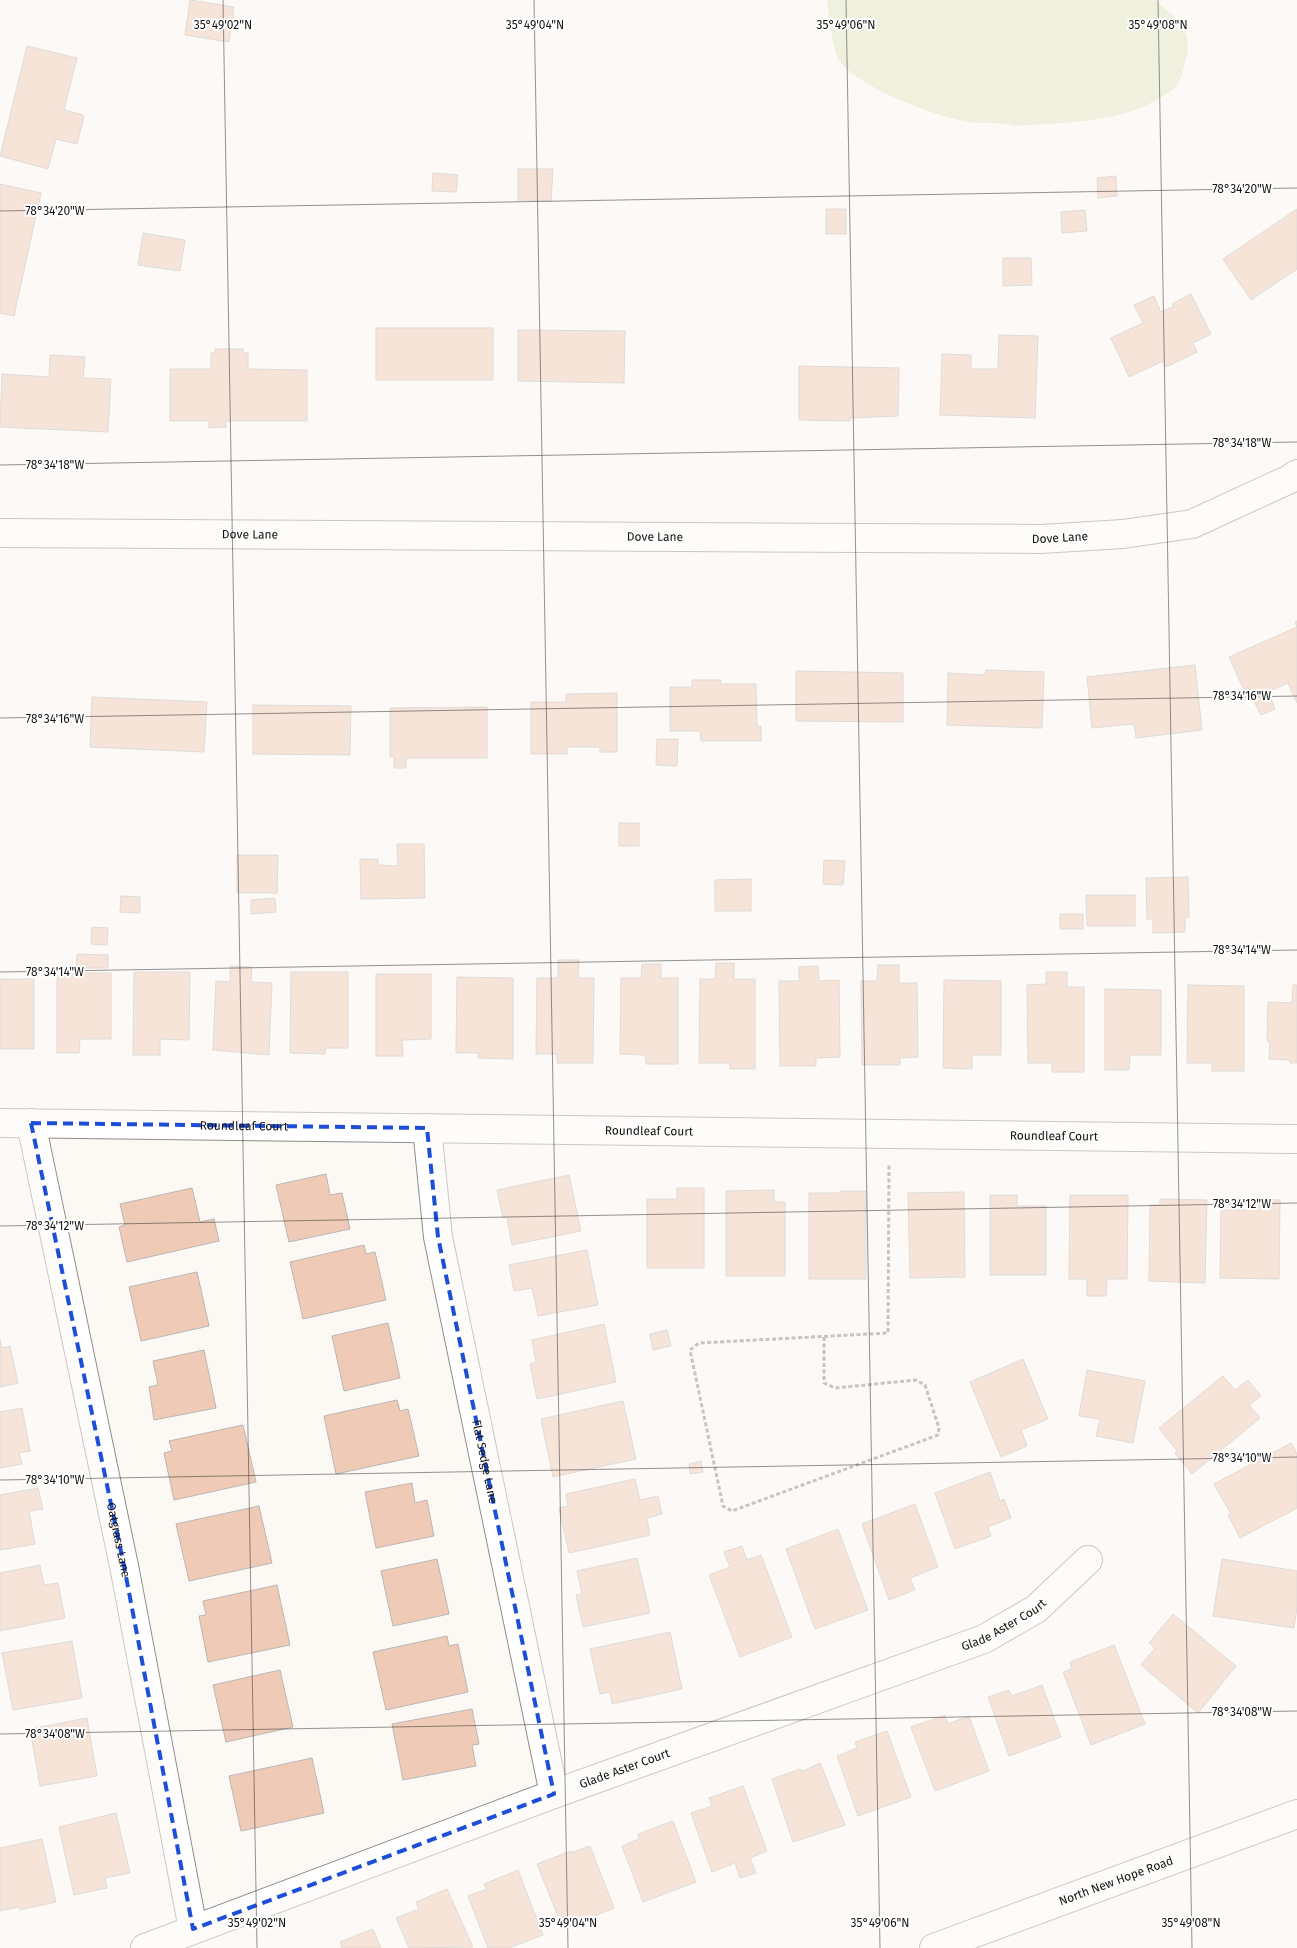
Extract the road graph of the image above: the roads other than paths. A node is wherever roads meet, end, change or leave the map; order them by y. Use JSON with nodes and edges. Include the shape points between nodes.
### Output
{"nodes":[{"id":1,"x":1297,"y":474,"type":"edge"},
{"id":2,"x":0,"y":533,"type":"edge"},
{"id":3,"x":0,"y":1122,"type":"edge"},
{"id":4,"x":31,"y":1123,"type":"junction"},
{"id":5,"x":427,"y":1128,"type":"junction"},
{"id":6,"x":1297,"y":1139,"type":"edge"},
{"id":7,"x":1088,"y":1560,"type":"dead end"},
{"id":8,"x":554,"y":1794,"type":"junction"},
{"id":9,"x":1297,"y":1814,"type":"edge"},
{"id":10,"x":193,"y":1929,"type":"junction"},
{"id":11,"x":144,"y":1948,"type":"edge"},
{"id":12,"x":934,"y":1948,"type":"edge"}],
"edges":[{"from":1,"to":2,"type":"street","name":"Dove Lane","via":[[1192,524],[1123,534],[1041,539]]},
{"from":3,"to":4,"type":"street","name":"Roundleaf Court"},
{"from":4,"to":5,"type":"street","name":"Roundleaf Court"},
{"from":4,"to":10,"type":"street","name":"Oatgrass Lane","via":[[124,1566]]},
{"from":5,"to":6,"type":"street","name":"Roundleaf Court"},
{"from":5,"to":8,"type":"street","name":"Flat Sedge Lane","via":[[438,1237]]},
{"from":7,"to":8,"type":"street","name":"Glade Aster Court","via":[[1036,1609],[984,1639]]},
{"from":8,"to":10,"type":"street","name":"Glade Aster Court"},
{"from":9,"to":12,"type":"street","name":"North New Hope Road"},
{"from":10,"to":11,"type":"street","name":"Glade Aster Court"}]}
